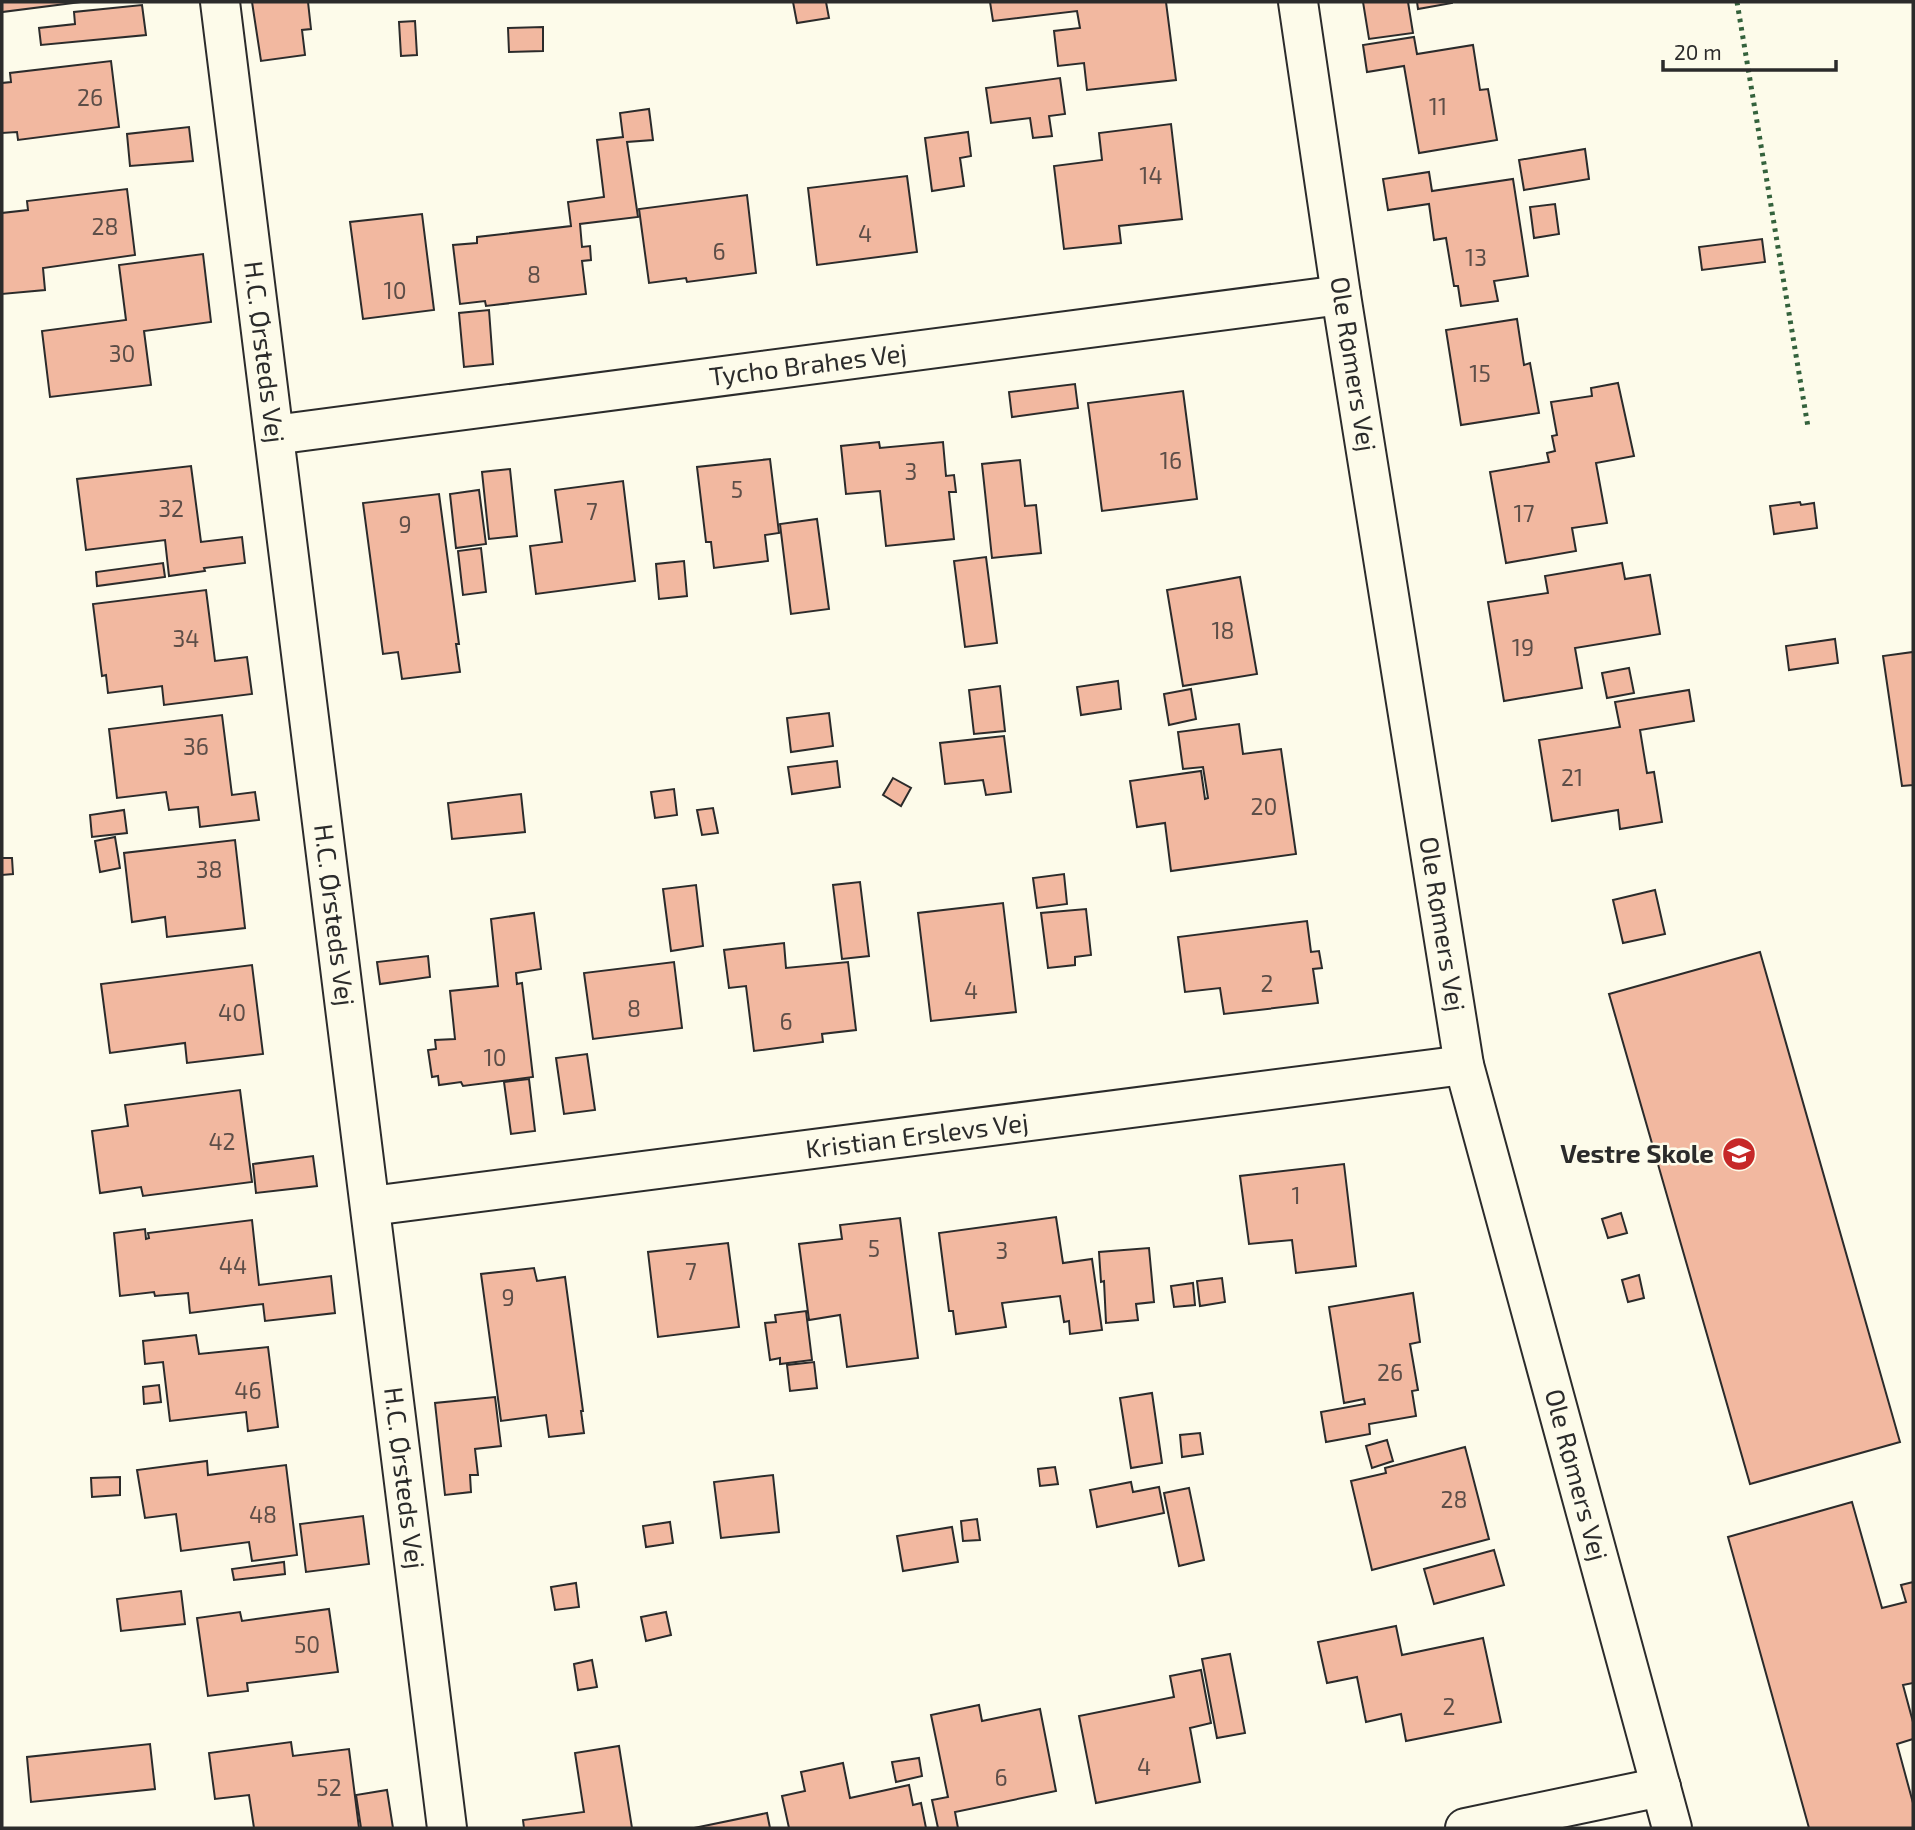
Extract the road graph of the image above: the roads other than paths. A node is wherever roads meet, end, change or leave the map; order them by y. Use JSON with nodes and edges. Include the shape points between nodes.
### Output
{"nodes":[{"id":1,"x":219,"y":2,"type":"edge"},
{"id":2,"x":1298,"y":2,"type":"edge"},
{"id":3,"x":1341,"y":295,"type":"junction"},
{"id":4,"x":274,"y":435,"type":"junction"},
{"id":5,"x":1464,"y":1065,"type":"junction"},
{"id":6,"x":371,"y":1206,"type":"junction"},
{"id":7,"x":1661,"y":1787,"type":"junction"},
{"id":8,"x":447,"y":1828,"type":"edge"},
{"id":9,"x":1465,"y":1828,"type":"edge"},
{"id":10,"x":1672,"y":1828,"type":"edge"}],
"edges":[{"from":1,"to":4,"type":"street","name":"H.C. Ørsteds Vej"},
{"from":2,"to":3,"type":"street","name":"Ole Rømers Vej"},
{"from":3,"to":4,"type":"street","name":"Tycho Brahes Vej"},
{"from":3,"to":5,"type":"street","name":"Ole Rømers Vej"},
{"from":4,"to":6,"type":"street","name":"H.C. Ørsteds Vej"},
{"from":5,"to":6,"type":"street","name":"Kristian Erslevs Vej"},
{"from":5,"to":7,"type":"street","name":"Ole Rømers Vej"},
{"from":6,"to":8,"type":"street","name":"H.C. Ørsteds Vej"},
{"from":7,"to":9,"type":"street"},
{"from":7,"to":10,"type":"street","name":"Ole Rømers Vej"}]}
